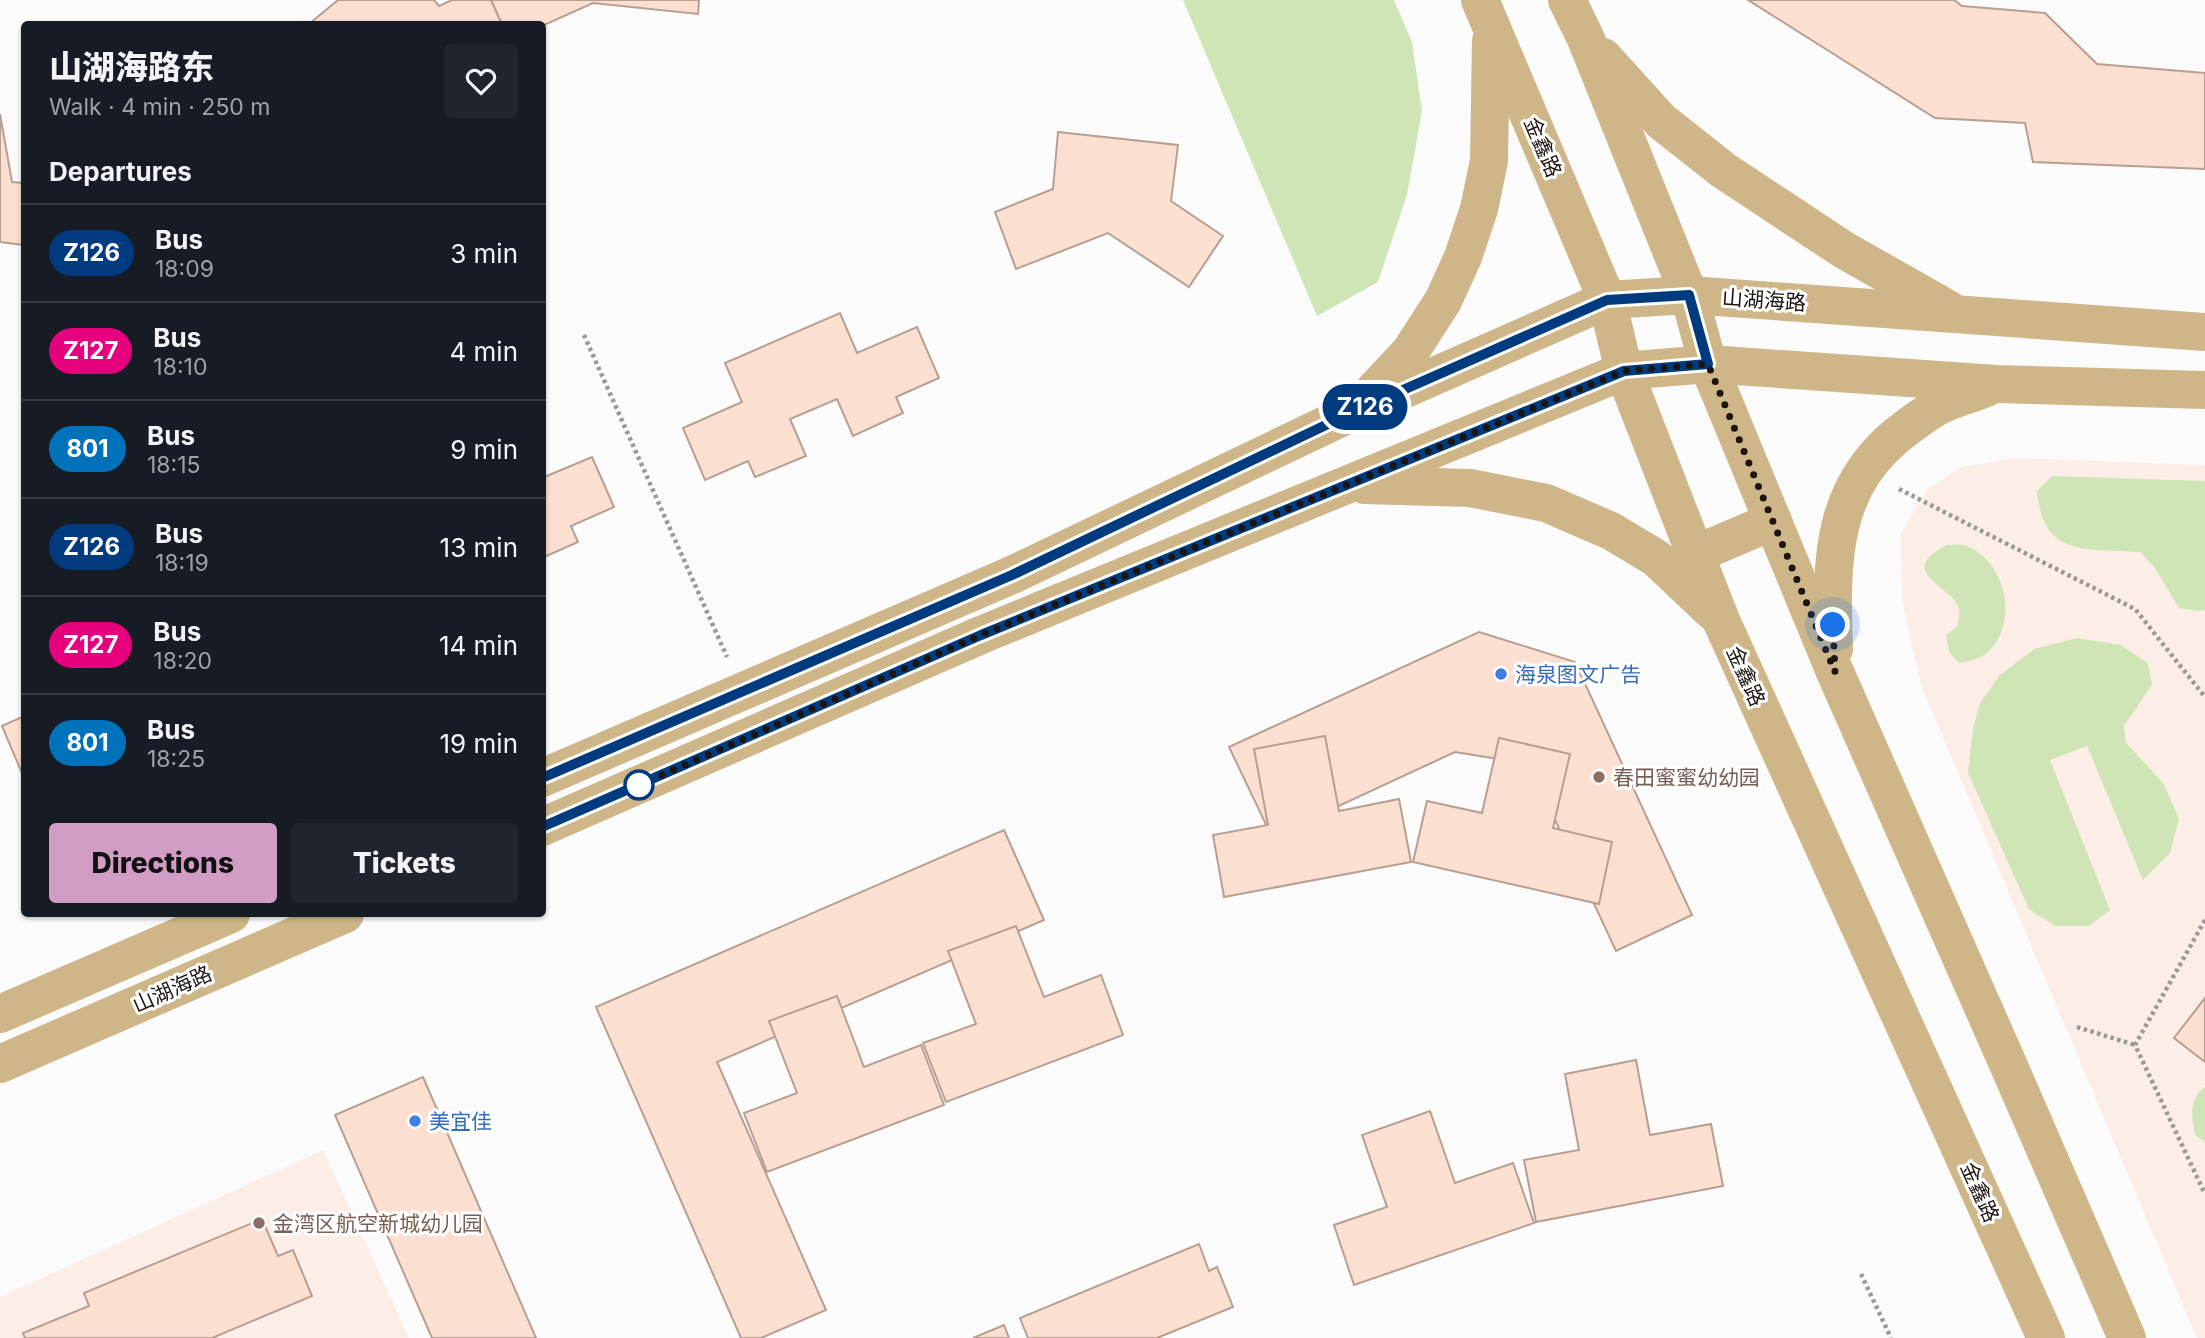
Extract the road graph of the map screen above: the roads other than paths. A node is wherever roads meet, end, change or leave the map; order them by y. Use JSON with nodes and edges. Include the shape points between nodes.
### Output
{"nodes":[{"id":1,"x":1567,"y":0,"type":"edge"},
{"id":2,"x":1486,"y":12,"type":"edge"},
{"id":3,"x":1586,"y":39,"type":"junction"},
{"id":4,"x":1689,"y":295,"type":"junction"},
{"id":5,"x":1607,"y":300,"type":"junction"},
{"id":6,"x":1956,"y":314,"type":"junction"},
{"id":7,"x":2205,"y":332,"type":"edge"},
{"id":8,"x":1708,"y":364,"type":"junction"},
{"id":9,"x":1624,"y":371,"type":"junction"},
{"id":10,"x":1996,"y":384,"type":"junction"},
{"id":11,"x":2205,"y":390,"type":"edge"},
{"id":12,"x":1353,"y":412,"type":"junction"},
{"id":13,"x":1351,"y":485,"type":"junction"},
{"id":14,"x":1773,"y":522,"type":"junction"},
{"id":15,"x":1696,"y":554,"type":"junction"},
{"id":16,"x":1720,"y":618,"type":"junction"},
{"id":17,"x":1835,"y":672,"type":"junction"},
{"id":18,"x":546,"y":776,"type":"edge"},
{"id":19,"x":546,"y":825,"type":"edge"},
{"id":20,"x":224,"y":917,"type":"edge"},
{"id":21,"x":338,"y":917,"type":"edge"},
{"id":22,"x":0,"y":1014,"type":"edge"},
{"id":23,"x":0,"y":1064,"type":"edge"},
{"id":24,"x":2046,"y":1338,"type":"edge"},
{"id":25,"x":2127,"y":1338,"type":"edge"}],
"edges":[{"from":1,"to":3,"type":"street"},
{"from":2,"to":5,"type":"street","name":"金鑫路"},
{"from":2,"to":12,"type":"street","via":[[1489,161],[1479,209],[1443,301],[1410,352]]},
{"from":3,"to":4,"type":"street"},
{"from":3,"to":6,"type":"street","via":[[1661,121],[1723,170],[1844,250]]},
{"from":4,"to":5,"type":"street","name":"山湖海路"},
{"from":4,"to":6,"type":"street","name":"山湖海路"},
{"from":4,"to":8,"type":"street"},
{"from":5,"to":9,"type":"street","name":"金鑫路"},
{"from":5,"to":12,"type":"street","name":"山湖海路"},
{"from":6,"to":7,"type":"street","name":"山湖海路"},
{"from":8,"to":9,"type":"street"},
{"from":8,"to":10,"type":"street"},
{"from":8,"to":14,"type":"street"},
{"from":9,"to":13,"type":"street"},
{"from":9,"to":15,"type":"street","name":"金鑫路"},
{"from":10,"to":11,"type":"street"},
{"from":10,"to":17,"type":"street","via":[[1938,406],[1895,436],[1863,470],[1840,518],[1832,578]]},
{"from":12,"to":18,"type":"street","name":"山湖海路","via":[[1012,575]]},
{"from":13,"to":16,"type":"street","via":[[1470,488],[1546,503],[1611,531],[1656,558]]},
{"from":13,"to":19,"type":"street","via":[[981,635]]},
{"from":14,"to":15,"type":"street"},
{"from":14,"to":17,"type":"street"},
{"from":15,"to":16,"type":"street","name":"金鑫路"},
{"from":16,"to":24,"type":"street","name":"金鑫路"},
{"from":17,"to":25,"type":"street"},
{"from":20,"to":22,"type":"street"},
{"from":21,"to":23,"type":"street","name":"山湖海路"}]}
